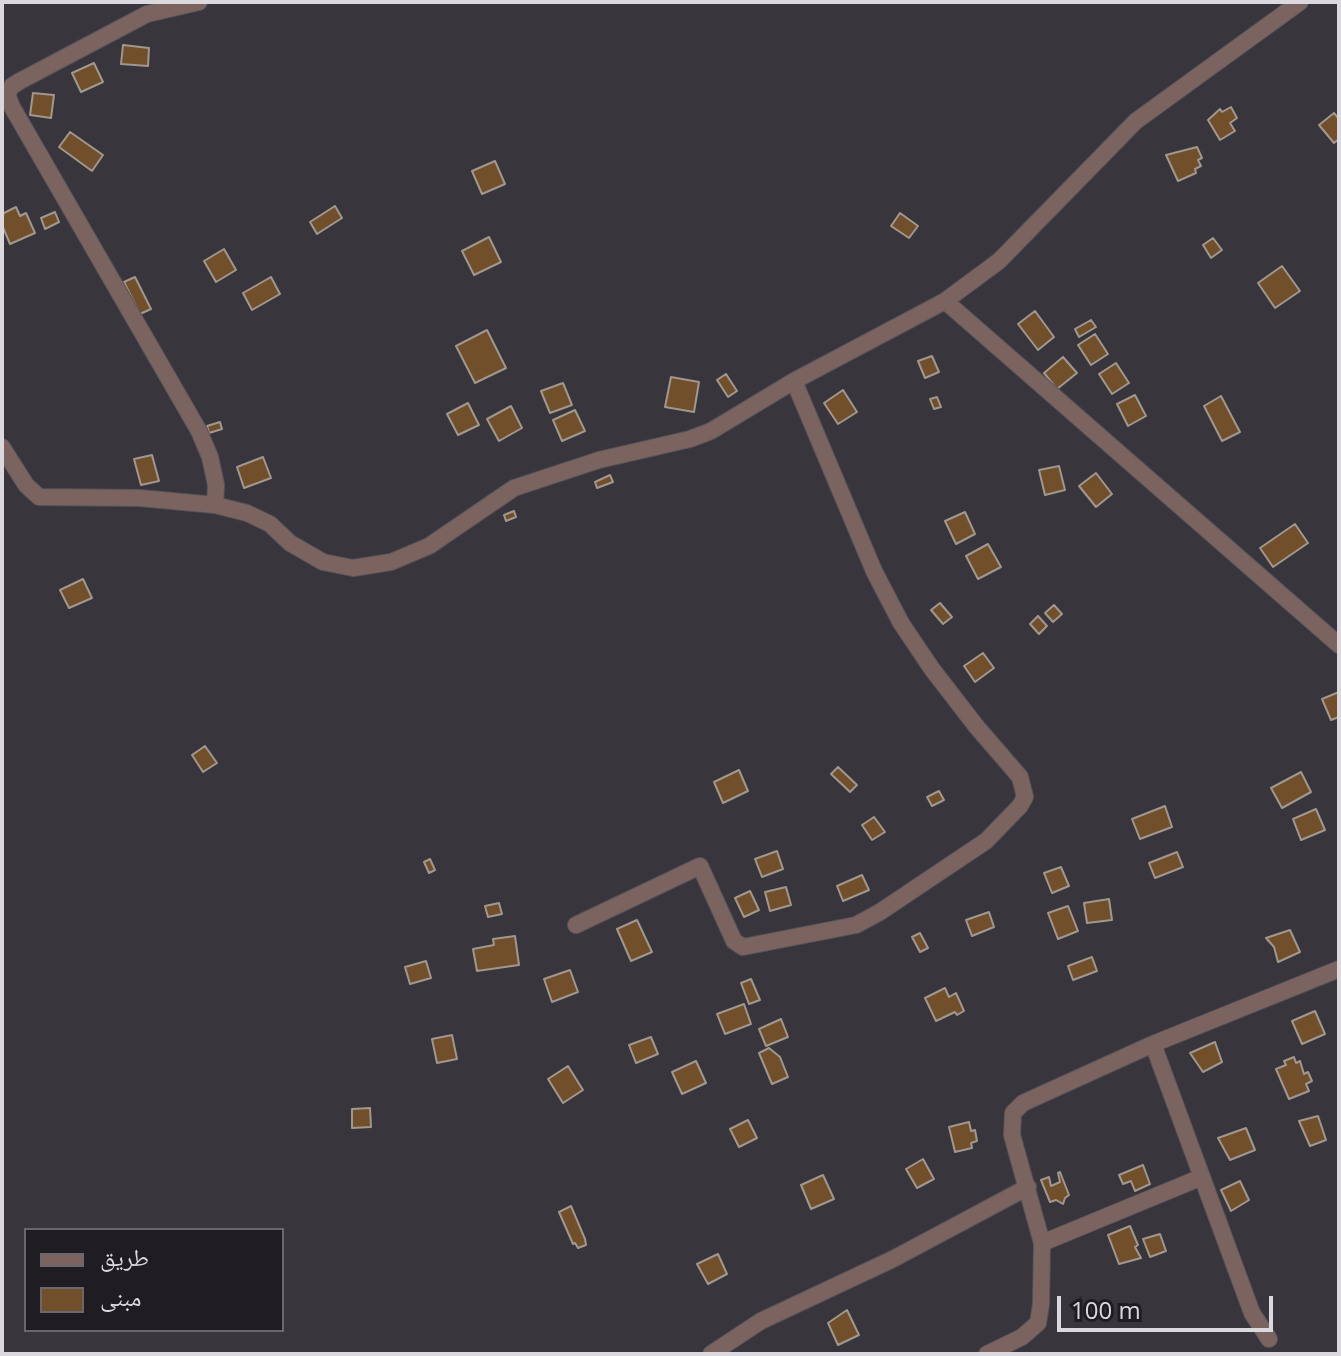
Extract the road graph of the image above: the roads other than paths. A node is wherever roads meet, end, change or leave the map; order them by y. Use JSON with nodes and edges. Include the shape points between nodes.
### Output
{"nodes":[{"id":1,"x":199,"y":2,"type":"edge"},
{"id":2,"x":1300,"y":2,"type":"edge"},
{"id":3,"x":945,"y":301,"type":"junction"},
{"id":4,"x":794,"y":381,"type":"junction"},
{"id":5,"x":2,"y":447,"type":"edge"},
{"id":6,"x":215,"y":505,"type":"junction"},
{"id":7,"x":1339,"y":645,"type":"edge"},
{"id":8,"x":576,"y":925,"type":"dead end"},
{"id":9,"x":1339,"y":969,"type":"edge"},
{"id":10,"x":1153,"y":1044,"type":"junction"},
{"id":11,"x":1202,"y":1177,"type":"junction"},
{"id":12,"x":1028,"y":1187,"type":"junction"},
{"id":13,"x":1042,"y":1243,"type":"junction"},
{"id":14,"x":1269,"y":1339,"type":"dead end"},
{"id":15,"x":711,"y":1354,"type":"edge"},
{"id":16,"x":987,"y":1354,"type":"edge"}],
"edges":[{"from":1,"to":6,"type":"street","via":[[147,14],[20,81],[7,94],[199,431],[210,457]]},
{"from":2,"to":3,"type":"street","via":[[1136,121],[999,261]]},
{"from":3,"to":4,"type":"street"},
{"from":3,"to":7,"type":"street"},
{"from":4,"to":6,"type":"street","via":[[711,431],[514,488],[429,546],[391,562],[353,568],[323,562],[270,524]]},
{"from":4,"to":8,"type":"street","via":[[901,623],[1020,777],[1025,797],[986,841],[856,925],[743,947],[734,941],[700,866]]},
{"from":5,"to":6,"type":"street","via":[[39,497]]},
{"from":9,"to":10,"type":"street"},
{"from":10,"to":11,"type":"street"},
{"from":10,"to":12,"type":"street","via":[[1023,1103],[1013,1113],[1012,1135]]},
{"from":11,"to":13,"type":"street"},
{"from":11,"to":14,"type":"street","via":[[1252,1313]]},
{"from":12,"to":13,"type":"street"},
{"from":12,"to":15,"type":"street","via":[[761,1321]]},
{"from":13,"to":16,"type":"street","via":[[1038,1323]]}]}
